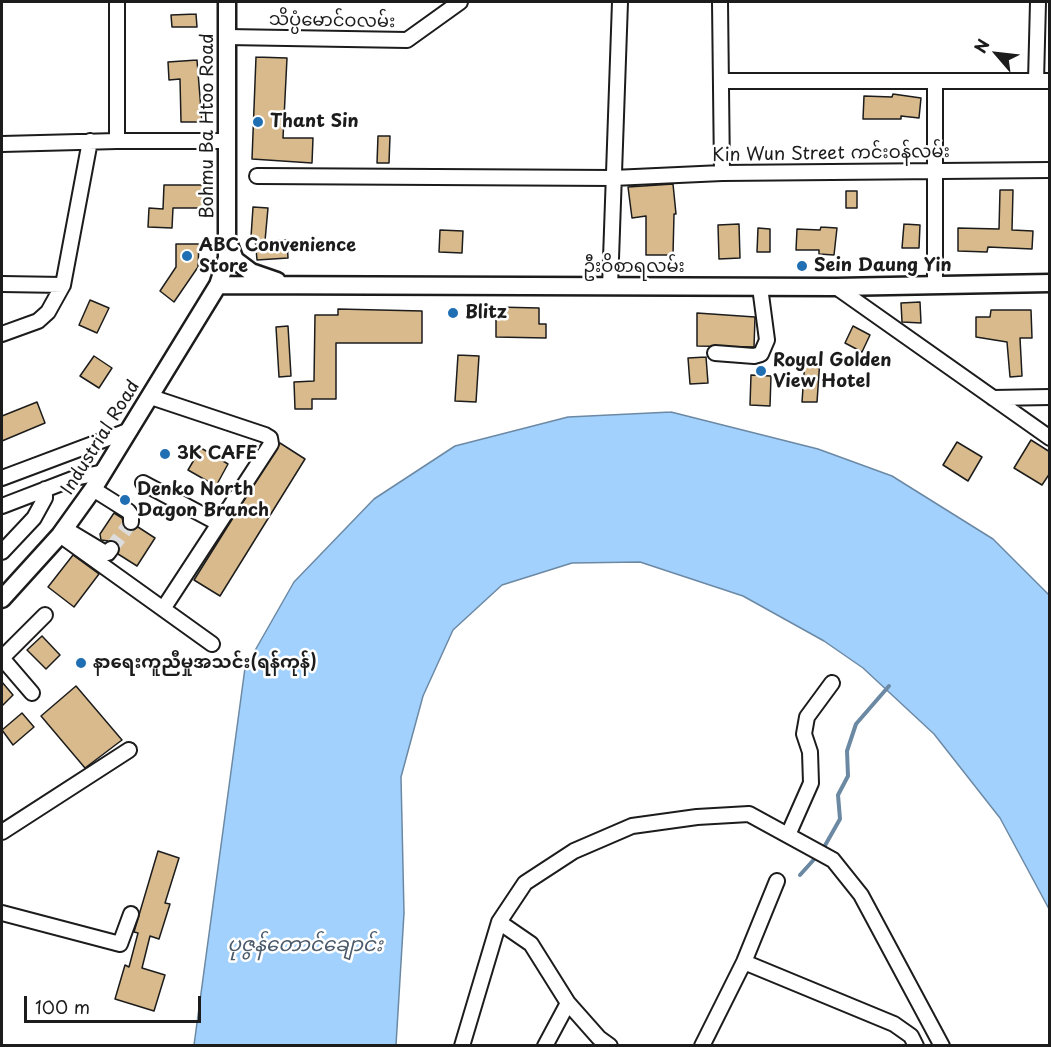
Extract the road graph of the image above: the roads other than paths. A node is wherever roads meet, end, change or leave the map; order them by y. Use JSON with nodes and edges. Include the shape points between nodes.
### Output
{"nodes":[{"id":1,"x":117,"y":2,"type":"edge"},
{"id":2,"x":227,"y":2,"type":"edge"},
{"id":3,"x":460,"y":2,"type":"edge"},
{"id":4,"x":620,"y":2,"type":"edge"},
{"id":5,"x":720,"y":2,"type":"edge"},
{"id":6,"x":1038,"y":2,"type":"edge"},
{"id":7,"x":227,"y":37,"type":"junction"},
{"id":8,"x":721,"y":81,"type":"junction"},
{"id":9,"x":935,"y":81,"type":"junction"},
{"id":10,"x":1043,"y":81,"type":"edge"},
{"id":11,"x":90,"y":141,"type":"junction"},
{"id":12,"x":117,"y":141,"type":"junction"},
{"id":13,"x":227,"y":141,"type":"junction"},
{"id":14,"x":2,"y":144,"type":"edge"},
{"id":15,"x":1050,"y":170,"type":"edge"},
{"id":16,"x":935,"y":171,"type":"junction"},
{"id":17,"x":722,"y":173,"type":"junction"},
{"id":18,"x":257,"y":176,"type":"dead end"},
{"id":19,"x":613,"y":178,"type":"junction"},
{"id":20,"x":227,"y":240,"type":"junction"},
{"id":21,"x":1050,"y":283,"type":"edge"},
{"id":22,"x":2,"y":284,"type":"edge"},
{"id":23,"x":63,"y":285,"type":"junction"},
{"id":24,"x":218,"y":285,"type":"junction"},
{"id":25,"x":296,"y":286,"type":"junction"},
{"id":26,"x":934,"y":286,"type":"junction"},
{"id":27,"x":610,"y":287,"type":"junction"},
{"id":28,"x":760,"y":287,"type":"junction"},
{"id":29,"x":836,"y":287,"type":"junction"},
{"id":30,"x":2,"y":334,"type":"edge"},
{"id":31,"x":715,"y":353,"type":"dead end"},
{"id":32,"x":151,"y":397,"type":"junction"},
{"id":33,"x":1050,"y":397,"type":"edge"},
{"id":34,"x":993,"y":398,"type":"junction"},
{"id":35,"x":130,"y":430,"type":"junction"},
{"id":36,"x":1050,"y":438,"type":"edge"},
{"id":37,"x":104,"y":472,"type":"junction"},
{"id":38,"x":2,"y":477,"type":"edge"},
{"id":39,"x":143,"y":483,"type":"dead end"},
{"id":40,"x":45,"y":489,"type":"junction"},
{"id":41,"x":93,"y":489,"type":"junction"},
{"id":42,"x":2,"y":506,"type":"edge"},
{"id":43,"x":131,"y":522,"type":"dead end"},
{"id":44,"x":218,"y":523,"type":"junction"},
{"id":45,"x":63,"y":532,"type":"junction"},
{"id":46,"x":111,"y":549,"type":"dead end"},
{"id":47,"x":2,"y":552,"type":"edge"},
{"id":48,"x":2,"y":599,"type":"edge"},
{"id":49,"x":163,"y":609,"type":"junction"},
{"id":50,"x":45,"y":615,"type":"dead end"},
{"id":51,"x":212,"y":644,"type":"dead end"},
{"id":52,"x":2,"y":658,"type":"edge"},
{"id":53,"x":832,"y":683,"type":"dead end"},
{"id":54,"x":32,"y":693,"type":"dead end"},
{"id":55,"x":129,"y":750,"type":"dead end"},
{"id":56,"x":2,"y":832,"type":"edge"},
{"id":57,"x":788,"y":834,"type":"junction"},
{"id":58,"x":777,"y":881,"type":"dead end"},
{"id":59,"x":2,"y":913,"type":"edge"},
{"id":60,"x":131,"y":914,"type":"dead end"},
{"id":61,"x":499,"y":922,"type":"junction"},
{"id":62,"x":744,"y":962,"type":"junction"},
{"id":63,"x":568,"y":1003,"type":"junction"},
{"id":64,"x":462,"y":1046,"type":"edge"},
{"id":65,"x":545,"y":1046,"type":"edge"},
{"id":66,"x":610,"y":1046,"type":"edge"},
{"id":67,"x":702,"y":1046,"type":"edge"},
{"id":68,"x":916,"y":1046,"type":"edge"},
{"id":69,"x":942,"y":1046,"type":"edge"}],
"edges":[{"from":1,"to":12,"type":"street"},
{"from":2,"to":7,"type":"main road","name":"Bohmu Ba Htoo Road"},
{"from":3,"to":7,"type":"street","name":"သိပ္ပံမောင်ဝလမ်း","via":[[407,40]]},
{"from":4,"to":19,"type":"street"},
{"from":5,"to":8,"type":"street"},
{"from":6,"to":10,"type":"street"},
{"from":7,"to":13,"type":"main road","name":"Bohmu Ba Htoo Road"},
{"from":8,"to":9,"type":"street"},
{"from":8,"to":17,"type":"street"},
{"from":9,"to":10,"type":"street"},
{"from":9,"to":16,"type":"street"},
{"from":11,"to":12,"type":"street"},
{"from":11,"to":14,"type":"street"},
{"from":11,"to":23,"type":"street"},
{"from":12,"to":13,"type":"street"},
{"from":13,"to":20,"type":"main road","name":"Bohmu Ba Htoo Road"},
{"from":15,"to":16,"type":"street","name":"Kin Wun Street ကင်းဝန်လမ်း"},
{"from":16,"to":17,"type":"street","name":"Kin Wun Street ကင်းဝန်လမ်း"},
{"from":16,"to":26,"type":"street"},
{"from":17,"to":19,"type":"street","name":"Kin Wun Street ကင်းဝန်လမ်း"},
{"from":18,"to":19,"type":"street","name":"Kin Wun Street ကင်းဝန်လမ်း"},
{"from":19,"to":27,"type":"street"},
{"from":20,"to":24,"type":"main road","name":"Bohmu Ba Htoo Road","via":[[227,258]]},
{"from":20,"to":25,"type":"main road","via":[[235,260],[251,272]]},
{"from":21,"to":26,"type":"main road","name":"ဦးဝိစာရလမ်း"},
{"from":22,"to":23,"type":"street"},
{"from":23,"to":30,"type":"street","via":[[48,312],[38,321]]},
{"from":24,"to":25,"type":"main road","name":"ဦးဝိစာရလမ်း"},
{"from":24,"to":32,"type":"main road","name":"Industrial Road"},
{"from":25,"to":27,"type":"main road","name":"ဦးဝိစာရလမ်း"},
{"from":26,"to":29,"type":"main road","name":"ဦးဝိစာရလမ်း"},
{"from":27,"to":28,"type":"main road","name":"ဦးဝိစာရလမ်း"},
{"from":28,"to":29,"type":"main road","name":"ဦးဝိစာရလမ်း"},
{"from":28,"to":31,"type":"street","via":[[767,340],[761,354]]},
{"from":29,"to":34,"type":"street"},
{"from":32,"to":35,"type":"main road","name":"Industrial Road"},
{"from":32,"to":44,"type":"street","via":[[270,438],[271,444]]},
{"from":33,"to":34,"type":"street"},
{"from":34,"to":36,"type":"street"},
{"from":35,"to":37,"type":"main road","name":"Industrial Road"},
{"from":35,"to":38,"type":"street"},
{"from":37,"to":40,"type":"street"},
{"from":37,"to":41,"type":"main road","name":"Industrial Road"},
{"from":39,"to":44,"type":"street"},
{"from":40,"to":42,"type":"street"},
{"from":40,"to":47,"type":"street","via":[[45,498],[34,518]]},
{"from":41,"to":43,"type":"street","via":[[128,511]]},
{"from":41,"to":45,"type":"main road","name":"Industrial Road"},
{"from":44,"to":49,"type":"street"},
{"from":45,"to":46,"type":"street","via":[[102,551],[108,553]]},
{"from":45,"to":48,"type":"main road","name":"Industrial Road"},
{"from":45,"to":49,"type":"street"},
{"from":49,"to":51,"type":"street"},
{"from":50,"to":52,"type":"street"},
{"from":52,"to":54,"type":"street"},
{"from":53,"to":57,"type":"street","via":[[807,717],[804,734],[810,752],[811,783]]},
{"from":55,"to":56,"type":"street"},
{"from":57,"to":61,"type":"street","via":[[749,814],[697,816],[632,826],[573,851],[525,883]]},
{"from":57,"to":69,"type":"street","via":[[833,860],[861,895]]},
{"from":58,"to":62,"type":"street"},
{"from":59,"to":60,"type":"street","via":[[120,944]]},
{"from":61,"to":63,"type":"street","via":[[531,944]]},
{"from":61,"to":64,"type":"street"},
{"from":62,"to":67,"type":"street"},
{"from":62,"to":68,"type":"street","via":[[894,1024],[911,1036]]},
{"from":63,"to":65,"type":"street"},
{"from":63,"to":66,"type":"street"}]}
